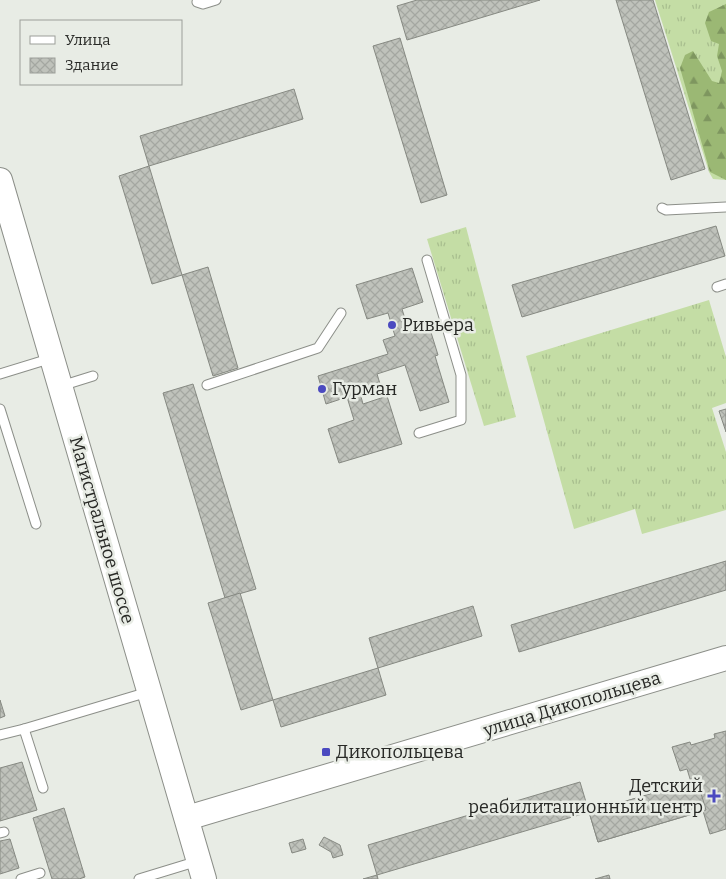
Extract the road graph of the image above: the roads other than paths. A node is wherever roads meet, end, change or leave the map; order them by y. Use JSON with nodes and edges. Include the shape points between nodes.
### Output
{"nodes":[{"id":1,"x":216,"y":0,"type":"edge"},
{"id":2,"x":197,"y":2,"type":"dead end"},
{"id":3,"x":0,"y":180,"type":"edge"},
{"id":4,"x":726,"y":207,"type":"edge"},
{"id":5,"x":662,"y":208,"type":"dead end"},
{"id":6,"x":427,"y":260,"type":"dead end"},
{"id":7,"x":341,"y":313,"type":"dead end"},
{"id":8,"x":52,"y":358,"type":"junction"},
{"id":9,"x":0,"y":374,"type":"edge"},
{"id":10,"x":93,"y":376,"type":"dead end"},
{"id":11,"x":207,"y":385,"type":"dead end"},
{"id":12,"x":60,"y":386,"type":"junction"},
{"id":13,"x":0,"y":409,"type":"edge"},
{"id":14,"x":419,"y":433,"type":"dead end"},
{"id":15,"x":36,"y":524,"type":"dead end"},
{"id":16,"x":726,"y":658,"type":"edge"},
{"id":17,"x":150,"y":691,"type":"junction"},
{"id":18,"x":24,"y":728,"type":"junction"},
{"id":19,"x":0,"y":735,"type":"edge"},
{"id":20,"x":43,"y":788,"type":"dead end"},
{"id":21,"x":187,"y":818,"type":"junction"},
{"id":22,"x":202,"y":870,"type":"edge"},
{"id":23,"x":40,"y":873,"type":"dead end"},
{"id":24,"x":21,"y":879,"type":"edge"},
{"id":25,"x":139,"y":879,"type":"edge"}],
"edges":[{"from":1,"to":2,"type":"lane","via":[[203,4]]},
{"from":3,"to":8,"type":"main road","name":"Магистральное шоссе"},
{"from":4,"to":5,"type":"lane"},
{"from":6,"to":14,"type":"lane","via":[[461,375],[461,420]]},
{"from":7,"to":11,"type":"lane","via":[[318,348]]},
{"from":8,"to":9,"type":"lane"},
{"from":8,"to":12,"type":"main road","name":"Магистральное шоссе"},
{"from":10,"to":12,"type":"lane"},
{"from":12,"to":17,"type":"main road","name":"Магистральное шоссе"},
{"from":13,"to":15,"type":"lane"},
{"from":16,"to":21,"type":"main road","name":"улица Дикопольцева"},
{"from":17,"to":18,"type":"lane"},
{"from":17,"to":21,"type":"main road","name":"Магистральное шоссе"},
{"from":18,"to":19,"type":"lane"},
{"from":18,"to":20,"type":"lane"},
{"from":21,"to":22,"type":"main road","name":"Магистральное шоссе"},
{"from":22,"to":25,"type":"lane"},
{"from":23,"to":24,"type":"lane"}]}
